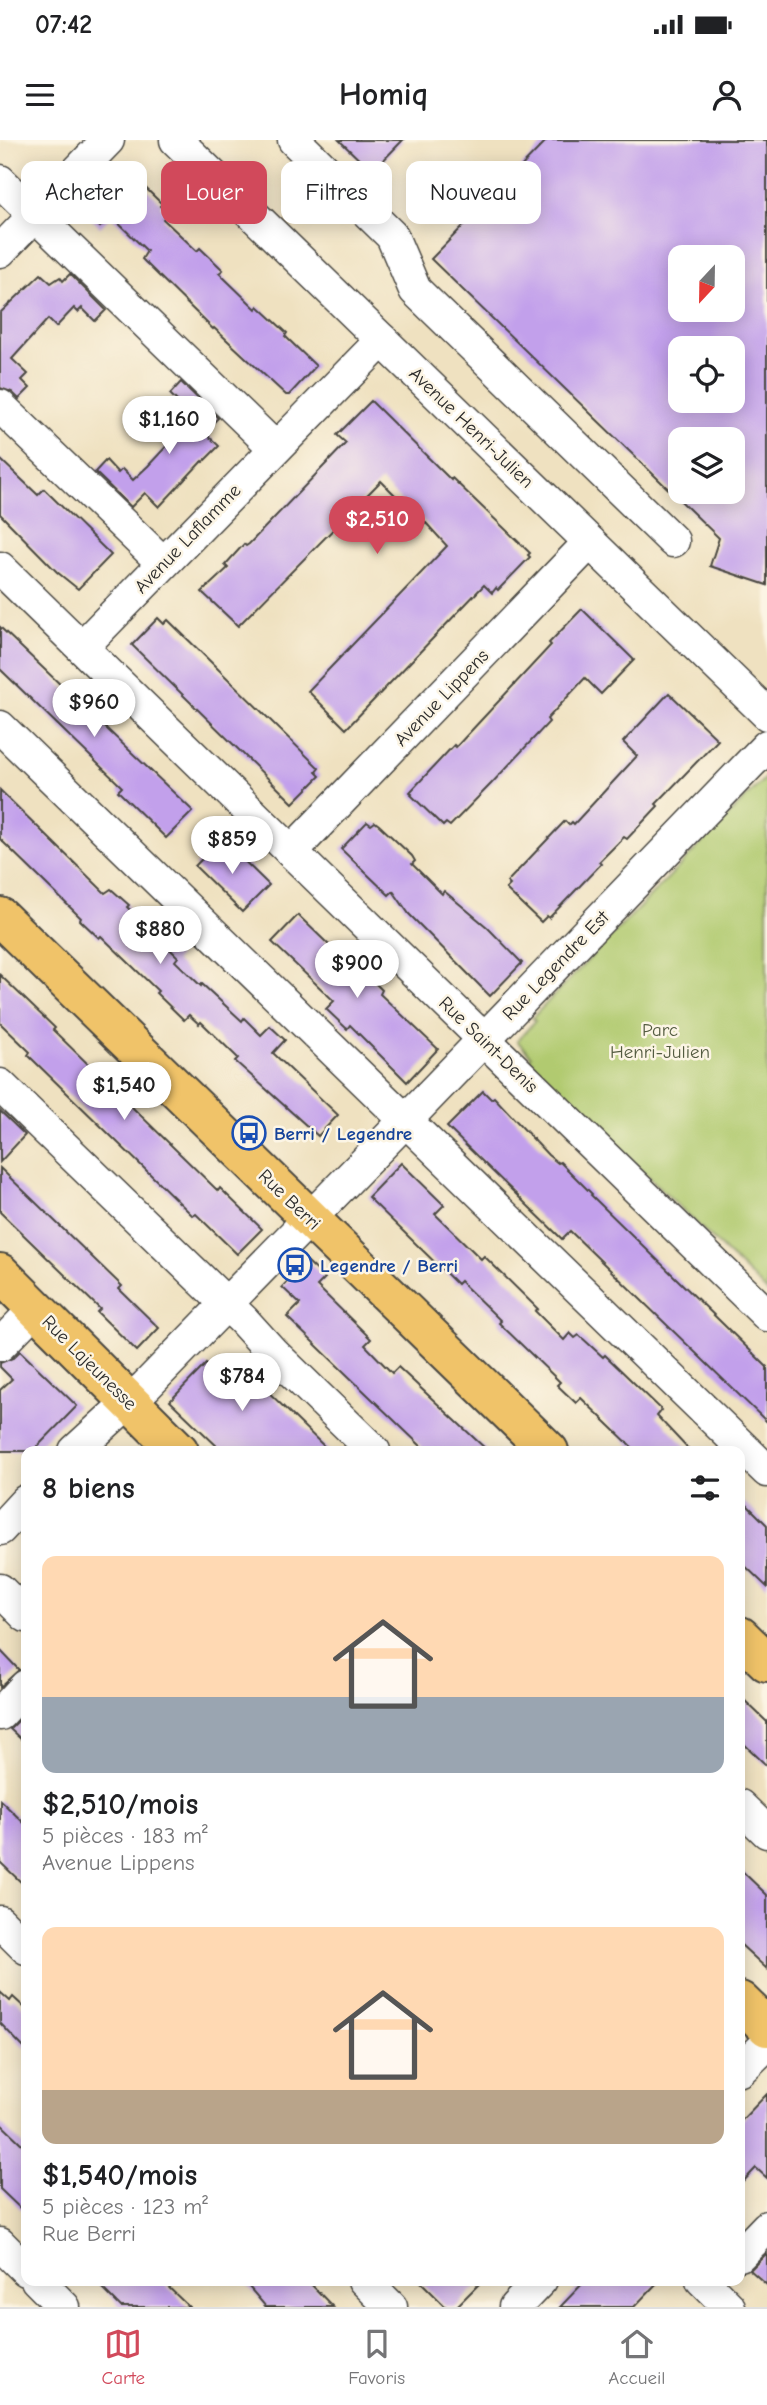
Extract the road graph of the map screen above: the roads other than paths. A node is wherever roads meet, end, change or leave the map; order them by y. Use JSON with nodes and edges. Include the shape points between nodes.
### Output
{"nodes":[{"id":1,"x":108,"y":140,"type":"edge"},
{"id":2,"x":176,"y":140,"type":"edge"},
{"id":3,"x":294,"y":140,"type":"edge"},
{"id":4,"x":88,"y":161,"type":"edge"},
{"id":5,"x":0,"y":181,"type":"edge"},
{"id":6,"x":21,"y":201,"type":"edge"},
{"id":7,"x":27,"y":224,"type":"edge"},
{"id":8,"x":45,"y":224,"type":"edge"},
{"id":9,"x":0,"y":251,"type":"edge"},
{"id":10,"x":382,"y":340,"type":"junction"},
{"id":11,"x":0,"y":406,"type":"edge"},
{"id":12,"x":275,"y":448,"type":"junction"},
{"id":13,"x":673,"y":541,"type":"dead end"},
{"id":14,"x":590,"y":542,"type":"junction"},
{"id":15,"x":163,"y":564,"type":"junction"},
{"id":16,"x":0,"y":568,"type":"edge"},
{"id":17,"x":82,"y":647,"type":"junction"},
{"id":18,"x":767,"y":714,"type":"edge"},
{"id":19,"x":0,"y":727,"type":"edge"},
{"id":20,"x":767,"y":746,"type":"edge"},
{"id":21,"x":291,"y":852,"type":"junction"},
{"id":22,"x":0,"y":917,"type":"edge"},
{"id":23,"x":485,"y":1039,"type":"junction"},
{"id":24,"x":0,"y":1085,"type":"edge"},
{"id":25,"x":406,"y":1120,"type":"junction"},
{"id":26,"x":310,"y":1218,"type":"junction"},
{"id":27,"x":0,"y":1273,"type":"edge"},
{"id":28,"x":226,"y":1304,"type":"junction"},
{"id":29,"x":36,"y":1308,"type":"junction"},
{"id":30,"x":767,"y":1315,"type":"edge"},
{"id":31,"x":0,"y":1345,"type":"edge"},
{"id":32,"x":129,"y":1401,"type":"junction"},
{"id":33,"x":85,"y":1446,"type":"edge"},
{"id":34,"x":174,"y":1446,"type":"edge"},
{"id":35,"x":369,"y":1446,"type":"edge"},
{"id":36,"x":544,"y":1446,"type":"edge"},
{"id":37,"x":741,"y":1446,"type":"edge"},
{"id":38,"x":745,"y":1450,"type":"edge"},
{"id":39,"x":767,"y":1471,"type":"edge"},
{"id":40,"x":21,"y":1506,"type":"edge"},
{"id":41,"x":0,"y":1529,"type":"edge"},
{"id":42,"x":0,"y":1590,"type":"edge"},
{"id":43,"x":21,"y":1611,"type":"edge"},
{"id":44,"x":745,"y":1641,"type":"edge"},
{"id":45,"x":767,"y":1662,"type":"edge"},
{"id":46,"x":21,"y":1691,"type":"edge"},
{"id":47,"x":0,"y":1714,"type":"edge"},
{"id":48,"x":745,"y":1811,"type":"edge"},
{"id":49,"x":767,"y":1832,"type":"edge"},
{"id":50,"x":0,"y":1922,"type":"edge"},
{"id":51,"x":21,"y":1943,"type":"edge"},
{"id":52,"x":745,"y":2006,"type":"edge"},
{"id":53,"x":767,"y":2027,"type":"edge"},
{"id":54,"x":767,"y":2044,"type":"edge"},
{"id":55,"x":745,"y":2065,"type":"edge"},
{"id":56,"x":767,"y":2227,"type":"edge"},
{"id":57,"x":0,"y":2244,"type":"edge"},
{"id":58,"x":745,"y":2250,"type":"edge"},
{"id":59,"x":21,"y":2265,"type":"edge"},
{"id":60,"x":43,"y":2286,"type":"edge"},
{"id":61,"x":370,"y":2286,"type":"edge"},
{"id":62,"x":535,"y":2286,"type":"edge"},
{"id":63,"x":64,"y":2307,"type":"edge"},
{"id":64,"x":391,"y":2307,"type":"edge"},
{"id":65,"x":515,"y":2307,"type":"edge"}],
"edges":[{"from":1,"to":4,"type":"street"},
{"from":2,"to":10,"type":"street","name":"Avenue Henri-Julien"},
{"from":3,"to":13,"type":"street","via":[[392,236],[415,290]]},
{"from":5,"to":6,"type":"street"},
{"from":7,"to":9,"type":"street"},
{"from":8,"to":12,"type":"street"},
{"from":10,"to":12,"type":"street","name":"Avenue Laflamme"},
{"from":10,"to":14,"type":"street","name":"Avenue Henri-Julien"},
{"from":11,"to":15,"type":"street"},
{"from":12,"to":15,"type":"street","name":"Avenue Laflamme"},
{"from":14,"to":18,"type":"street","name":"Avenue Henri-Julien"},
{"from":14,"to":21,"type":"street","name":"Avenue Lippens"},
{"from":15,"to":17,"type":"street","name":"Avenue Laflamme"},
{"from":16,"to":17,"type":"street","name":"Rue Saint-Denis"},
{"from":17,"to":21,"type":"street","name":"Rue Saint-Denis"},
{"from":19,"to":25,"type":"street"},
{"from":20,"to":23,"type":"street","name":"Rue Legendre Est"},
{"from":21,"to":23,"type":"street","name":"Rue Saint-Denis"},
{"from":22,"to":26,"type":"main road","name":"Rue Berri"},
{"from":23,"to":25,"type":"street","name":"Rue Legendre Est"},
{"from":23,"to":30,"type":"street","name":"Rue Saint-Denis"},
{"from":24,"to":28,"type":"street"},
{"from":25,"to":26,"type":"street","name":"Rue Legendre Est"},
{"from":25,"to":37,"type":"street"},
{"from":26,"to":28,"type":"street","name":"Rue Legendre Est"},
{"from":26,"to":36,"type":"main road","name":"Rue Berri"},
{"from":27,"to":29,"type":"main road","name":"Rue Lajeunesse"},
{"from":28,"to":32,"type":"street","name":"Rue Legendre Est"},
{"from":28,"to":35,"type":"street"},
{"from":29,"to":31,"type":"street"},
{"from":29,"to":32,"type":"main road","name":"Rue Lajeunesse"},
{"from":32,"to":33,"type":"street","name":"Rue Legendre Est"},
{"from":32,"to":34,"type":"main road","name":"Rue Lajeunesse"},
{"from":38,"to":39,"type":"street"},
{"from":40,"to":41,"type":"street"},
{"from":42,"to":43,"type":"street"},
{"from":44,"to":45,"type":"main road"},
{"from":46,"to":47,"type":"street"},
{"from":48,"to":49,"type":"street"},
{"from":50,"to":51,"type":"street"},
{"from":52,"to":53,"type":"main road"},
{"from":54,"to":55,"type":"street"},
{"from":56,"to":58,"type":"street"},
{"from":57,"to":59,"type":"street"},
{"from":60,"to":63,"type":"street"},
{"from":61,"to":64,"type":"street"},
{"from":62,"to":65,"type":"street"}]}
